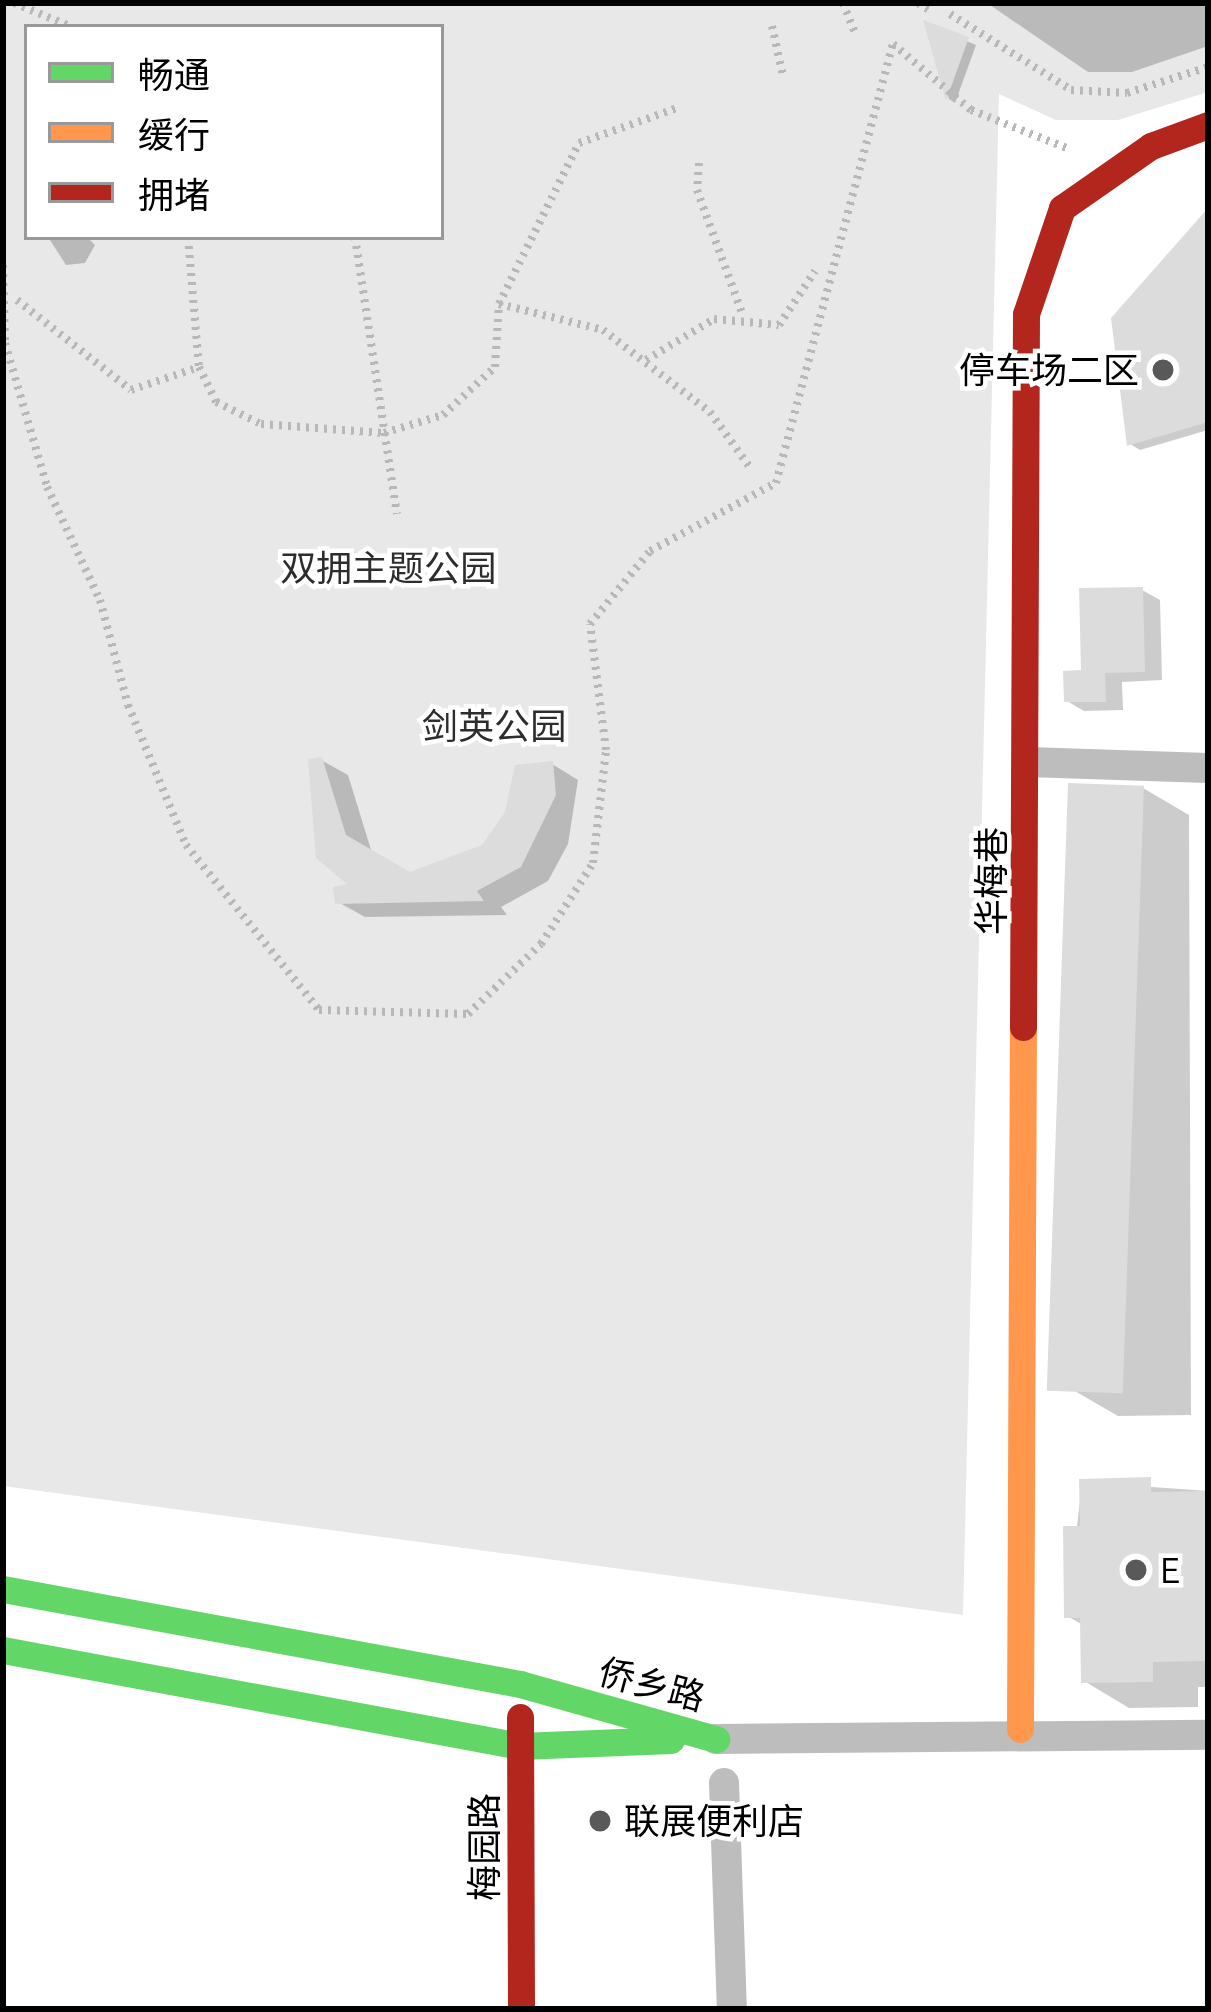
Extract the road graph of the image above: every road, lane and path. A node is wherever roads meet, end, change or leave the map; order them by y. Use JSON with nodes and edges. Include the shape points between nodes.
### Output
{"nodes":[{"id":1,"x":843,"y":3,"type":"edge"},
{"id":2,"x":918,"y":3,"type":"edge"},
{"id":3,"x":17,"y":4,"type":"edge"},
{"id":4,"x":929,"y":10,"type":"dead end"},
{"id":5,"x":950,"y":14,"type":"dead end"},
{"id":6,"x":66,"y":24,"type":"edge"},
{"id":7,"x":772,"y":26,"type":"dead end"},
{"id":8,"x":855,"y":32,"type":"dead end"},
{"id":9,"x":1208,"y":67,"type":"edge"},
{"id":10,"x":784,"y":76,"type":"dead end"},
{"id":11,"x":680,"y":107,"type":"dead end"},
{"id":12,"x":1208,"y":125,"type":"edge"},
{"id":13,"x":1091,"y":147,"type":"dead end"},
{"id":14,"x":699,"y":163,"type":"dead end"},
{"id":15,"x":188,"y":240,"type":"edge"},
{"id":16,"x":355,"y":240,"type":"edge"},
{"id":17,"x":3,"y":265,"type":"edge"},
{"id":18,"x":815,"y":271,"type":"dead end"},
{"id":19,"x":17,"y":300,"type":"dead end"},
{"id":20,"x":499,"y":304,"type":"junction"},
{"id":21,"x":743,"y":316,"type":"junction"},
{"id":22,"x":646,"y":360,"type":"junction"},
{"id":23,"x":199,"y":367,"type":"junction"},
{"id":24,"x":384,"y":433,"type":"junction"},
{"id":25,"x":749,"y":466,"type":"dead end"},
{"id":26,"x":398,"y":514,"type":"dead end"},
{"id":27,"x":1028,"y":762,"type":"junction"},
{"id":28,"x":1208,"y":768,"type":"edge"},
{"id":29,"x":3,"y":1589,"type":"edge"},
{"id":30,"x":3,"y":1650,"type":"edge"},
{"id":31,"x":520,"y":1684,"type":"junction"},
{"id":32,"x":1020,"y":1729,"type":"junction"},
{"id":33,"x":1208,"y":1736,"type":"edge"},
{"id":34,"x":716,"y":1738,"type":"junction"},
{"id":35,"x":520,"y":1746,"type":"junction"},
{"id":36,"x":724,"y":1783,"type":"dead end"},
{"id":37,"x":521,"y":2009,"type":"edge"},
{"id":38,"x":732,"y":2009,"type":"edge"}],
"edges":[{"from":1,"to":8,"type":"path"},
{"from":2,"to":4,"type":"path"},
{"from":3,"to":6,"type":"path"},
{"from":5,"to":9,"type":"path","via":[[1071,90],[1127,93]]},
{"from":7,"to":10,"type":"path"},
{"from":11,"to":20,"type":"path","via":[[579,143]]},
{"from":12,"to":27,"type":"street","name":"华梅巷","via":[[1151,146],[1062,208],[1033,274]]},
{"from":13,"to":17,"type":"path","via":[[1055,150],[971,110],[893,44],[776,483],[650,550],[590,624],[606,750],[593,863],[541,944],[468,1014],[320,1010],[186,845],[100,600],[47,487],[4,343]]},
{"from":14,"to":21,"type":"path","via":[[697,190]]},
{"from":15,"to":23,"type":"path"},
{"from":16,"to":24,"type":"path"},
{"from":18,"to":21,"type":"path","via":[[779,326]]},
{"from":19,"to":23,"type":"path","via":[[131,390]]},
{"from":20,"to":22,"type":"path","via":[[603,330]]},
{"from":20,"to":24,"type":"path","via":[[495,367],[443,415]]},
{"from":21,"to":22,"type":"path","via":[[714,319]]},
{"from":22,"to":25,"type":"path","via":[[710,412]]},
{"from":23,"to":24,"type":"path","via":[[215,402],[261,424]]},
{"from":24,"to":26,"type":"path"},
{"from":27,"to":28,"type":"street"},
{"from":27,"to":32,"type":"street","name":"华梅巷"},
{"from":29,"to":31,"type":"street","name":"侨乡路"},
{"from":30,"to":35,"type":"street","name":"侨乡路"},
{"from":31,"to":34,"type":"street","name":"侨乡路"},
{"from":31,"to":35,"type":"street","name":"梅园路"},
{"from":32,"to":33,"type":"street"},
{"from":32,"to":34,"type":"street"},
{"from":34,"to":35,"type":"street","name":"侨乡路"},
{"from":35,"to":37,"type":"street","name":"梅园路"},
{"from":36,"to":38,"type":"street"}]}
